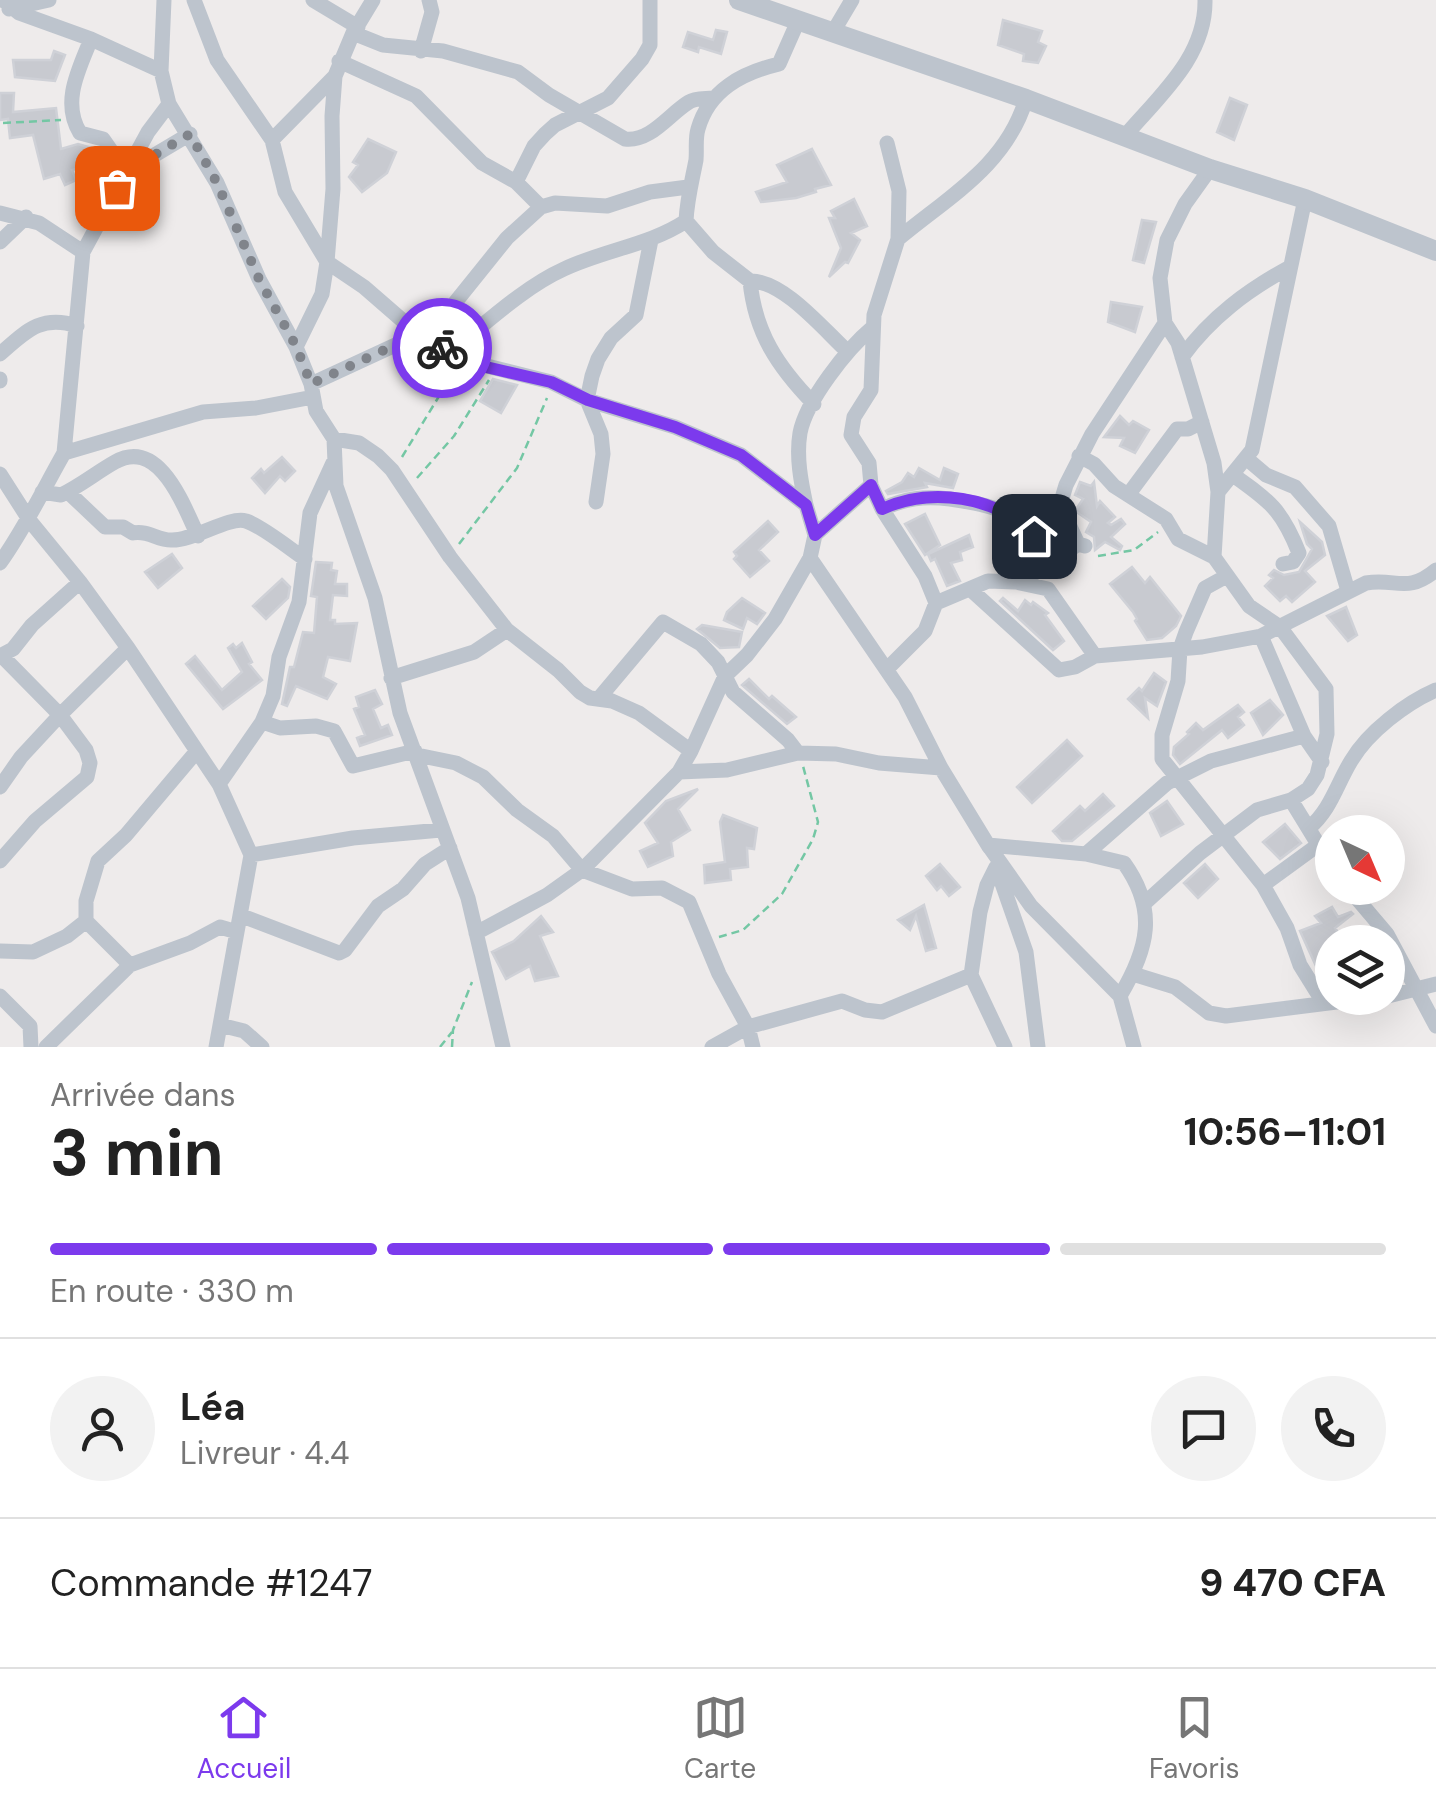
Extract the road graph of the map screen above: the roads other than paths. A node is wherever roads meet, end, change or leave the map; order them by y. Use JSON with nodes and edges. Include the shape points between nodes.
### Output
{"nodes":[{"id":1,"x":49,"y":0,"type":"edge"},
{"id":2,"x":164,"y":0,"type":"edge"},
{"id":3,"x":194,"y":0,"type":"edge"},
{"id":4,"x":313,"y":0,"type":"edge"},
{"id":5,"x":373,"y":0,"type":"edge"},
{"id":6,"x":430,"y":0,"type":"edge"},
{"id":7,"x":650,"y":0,"type":"edge"},
{"id":8,"x":739,"y":0,"type":"edge"},
{"id":9,"x":852,"y":0,"type":"edge"},
{"id":10,"x":1204,"y":0,"type":"edge"},
{"id":11,"x":4,"y":7,"type":"edge"},
{"id":12,"x":798,"y":21,"type":"junction"},
{"id":13,"x":356,"y":30,"type":"junction"},
{"id":14,"x":833,"y":32,"type":"junction"},
{"id":15,"x":91,"y":38,"type":"junction"},
{"id":16,"x":420,"y":51,"type":"junction"},
{"id":17,"x":337,"y":68,"type":"junction"},
{"id":18,"x":161,"y":70,"type":"junction"},
{"id":19,"x":713,"y":98,"type":"junction"},
{"id":20,"x":1026,"y":99,"type":"junction"},
{"id":21,"x":169,"y":104,"type":"junction"},
{"id":22,"x":582,"y":112,"type":"junction"},
{"id":23,"x":190,"y":134,"type":"junction"},
{"id":24,"x":1125,"y":136,"type":"junction"},
{"id":25,"x":272,"y":140,"type":"junction"},
{"id":26,"x":887,"y":143,"type":"dead end"},
{"id":27,"x":1210,"y":169,"type":"junction"},
{"id":28,"x":126,"y":172,"type":"junction"},
{"id":29,"x":516,"y":182,"type":"junction"},
{"id":30,"x":688,"y":186,"type":"junction"},
{"id":31,"x":1304,"y":199,"type":"junction"},
{"id":32,"x":541,"y":207,"type":"junction"},
{"id":33,"x":0,"y":213,"type":"edge"},
{"id":34,"x":26,"y":217,"type":"junction"},
{"id":35,"x":686,"y":221,"type":"junction"},
{"id":36,"x":898,"y":239,"type":"junction"},
{"id":37,"x":652,"y":240,"type":"junction"},
{"id":38,"x":0,"y":242,"type":"edge"},
{"id":39,"x":1436,"y":251,"type":"edge"},
{"id":40,"x":83,"y":252,"type":"junction"},
{"id":41,"x":327,"y":262,"type":"junction"},
{"id":42,"x":1290,"y":266,"type":"junction"},
{"id":43,"x":750,"y":282,"type":"junction"},
{"id":44,"x":1165,"y":323,"type":"junction"},
{"id":45,"x":77,"y":326,"type":"junction"},
{"id":46,"x":872,"y":328,"type":"junction"},
{"id":47,"x":421,"y":338,"type":"junction"},
{"id":48,"x":296,"y":346,"type":"junction"},
{"id":49,"x":848,"y":352,"type":"junction"},
{"id":50,"x":0,"y":354,"type":"edge"},
{"id":51,"x":456,"y":354,"type":"junction"},
{"id":52,"x":1182,"y":357,"type":"junction"},
{"id":53,"x":312,"y":390,"type":"junction"},
{"id":54,"x":588,"y":400,"type":"junction"},
{"id":55,"x":814,"y":404,"type":"junction"},
{"id":56,"x":1202,"y":422,"type":"junction"},
{"id":57,"x":334,"y":440,"type":"junction"},
{"id":58,"x":64,"y":452,"type":"junction"},
{"id":59,"x":1080,"y":456,"type":"junction"},
{"id":60,"x":1246,"y":458,"type":"junction"},
{"id":61,"x":333,"y":462,"type":"junction"},
{"id":62,"x":0,"y":474,"type":"edge"},
{"id":63,"x":1233,"y":475,"type":"junction"},
{"id":64,"x":871,"y":485,"type":"junction"},
{"id":65,"x":42,"y":492,"type":"junction"},
{"id":66,"x":68,"y":492,"type":"junction"},
{"id":67,"x":1218,"y":492,"type":"junction"},
{"id":68,"x":1128,"y":495,"type":"junction"},
{"id":69,"x":596,"y":502,"type":"dead end"},
{"id":70,"x":806,"y":505,"type":"junction"},
{"id":71,"x":882,"y":509,"type":"junction"},
{"id":72,"x":30,"y":522,"type":"junction"},
{"id":73,"x":815,"y":535,"type":"junction"},
{"id":74,"x":198,"y":536,"type":"junction"},
{"id":75,"x":1214,"y":557,"type":"junction"},
{"id":76,"x":810,"y":558,"type":"junction"},
{"id":77,"x":305,"y":559,"type":"junction"},
{"id":78,"x":1054,"y":560,"type":"junction"},
{"id":79,"x":0,"y":564,"type":"edge"},
{"id":80,"x":1283,"y":564,"type":"dead end"},
{"id":81,"x":1436,"y":570,"type":"edge"},
{"id":82,"x":1225,"y":576,"type":"junction"},
{"id":83,"x":80,"y":582,"type":"junction"},
{"id":84,"x":1016,"y":582,"type":"junction"},
{"id":85,"x":970,"y":589,"type":"junction"},
{"id":86,"x":1348,"y":592,"type":"junction"},
{"id":87,"x":936,"y":603,"type":"junction"},
{"id":88,"x":1280,"y":627,"type":"junction"},
{"id":89,"x":508,"y":630,"type":"junction"},
{"id":90,"x":1261,"y":636,"type":"junction"},
{"id":91,"x":128,"y":648,"type":"junction"},
{"id":92,"x":1180,"y":649,"type":"junction"},
{"id":93,"x":1095,"y":656,"type":"junction"},
{"id":94,"x":1,"y":657,"type":"edge"},
{"id":95,"x":887,"y":670,"type":"junction"},
{"id":96,"x":725,"y":676,"type":"junction"},
{"id":97,"x":392,"y":678,"type":"junction"},
{"id":98,"x":1436,"y":690,"type":"edge"},
{"id":99,"x":600,"y":696,"type":"junction"},
{"id":100,"x":60,"y":715,"type":"junction"},
{"id":101,"x":262,"y":722,"type":"junction"},
{"id":102,"x":1304,"y":736,"type":"junction"},
{"id":103,"x":690,"y":751,"type":"junction"},
{"id":104,"x":196,"y":752,"type":"junction"},
{"id":105,"x":416,"y":753,"type":"junction"},
{"id":106,"x":798,"y":754,"type":"junction"},
{"id":107,"x":1322,"y":762,"type":"junction"},
{"id":108,"x":941,"y":768,"type":"junction"},
{"id":109,"x":679,"y":772,"type":"junction"},
{"id":110,"x":1177,"y":778,"type":"junction"},
{"id":111,"x":219,"y":784,"type":"junction"},
{"id":112,"x":0,"y":786,"type":"edge"},
{"id":113,"x":1291,"y":800,"type":"junction"},
{"id":114,"x":1309,"y":828,"type":"junction"},
{"id":115,"x":441,"y":830,"type":"junction"},
{"id":116,"x":1224,"y":834,"type":"junction"},
{"id":117,"x":1315,"y":840,"type":"edge"},
{"id":118,"x":988,"y":845,"type":"junction"},
{"id":119,"x":450,"y":848,"type":"junction"},
{"id":120,"x":1315,"y":848,"type":"edge"},
{"id":121,"x":1086,"y":854,"type":"junction"},
{"id":122,"x":251,"y":855,"type":"junction"},
{"id":123,"x":0,"y":861,"type":"edge"},
{"id":124,"x":996,"y":867,"type":"junction"},
{"id":125,"x":582,"y":870,"type":"junction"},
{"id":126,"x":1264,"y":886,"type":"junction"},
{"id":127,"x":1146,"y":902,"type":"junction"},
{"id":128,"x":1363,"y":905,"type":"edge"},
{"id":129,"x":86,"y":922,"type":"junction"},
{"id":130,"x":239,"y":924,"type":"junction"},
{"id":131,"x":476,"y":933,"type":"junction"},
{"id":132,"x":0,"y":951,"type":"edge"},
{"id":133,"x":130,"y":965,"type":"junction"},
{"id":134,"x":1133,"y":974,"type":"junction"},
{"id":135,"x":970,"y":975,"type":"junction"},
{"id":136,"x":1436,"y":984,"type":"edge"},
{"id":137,"x":1315,"y":989,"type":"edge"},
{"id":138,"x":1418,"y":990,"type":"junction"},
{"id":139,"x":1405,"y":993,"type":"edge"},
{"id":140,"x":0,"y":996,"type":"edge"},
{"id":141,"x":1120,"y":996,"type":"junction"},
{"id":142,"x":1315,"y":1003,"type":"edge"},
{"id":143,"x":220,"y":1024,"type":"junction"},
{"id":144,"x":1436,"y":1026,"type":"edge"},
{"id":145,"x":748,"y":1027,"type":"junction"},
{"id":146,"x":31,"y":1047,"type":"edge"},
{"id":147,"x":46,"y":1047,"type":"edge"},
{"id":148,"x":216,"y":1047,"type":"edge"},
{"id":149,"x":262,"y":1047,"type":"edge"},
{"id":150,"x":502,"y":1047,"type":"edge"},
{"id":151,"x":712,"y":1047,"type":"edge"},
{"id":152,"x":753,"y":1047,"type":"edge"},
{"id":153,"x":1005,"y":1047,"type":"edge"},
{"id":154,"x":1038,"y":1047,"type":"edge"},
{"id":155,"x":1134,"y":1047,"type":"edge"}],
"edges":[{"from":1,"to":11,"type":"street"},
{"from":2,"to":18,"type":"street"},
{"from":3,"to":25,"type":"street","via":[[217,60]]},
{"from":4,"to":13,"type":"street"},
{"from":5,"to":13,"type":"street"},
{"from":6,"to":16,"type":"street"},
{"from":7,"to":22,"type":"street","via":[[650,45],[642,60],[608,98]]},
{"from":8,"to":12,"type":"street"},
{"from":9,"to":14,"type":"street"},
{"from":10,"to":24,"type":"street","via":[[1205,18],[1186,64]]},
{"from":11,"to":15,"type":"street"},
{"from":12,"to":14,"type":"street"},
{"from":12,"to":19,"type":"street","via":[[779,64],[752,70]]},
{"from":13,"to":16,"type":"street","via":[[371,42]]},
{"from":13,"to":17,"type":"street"},
{"from":14,"to":20,"type":"street"},
{"from":15,"to":18,"type":"street"},
{"from":15,"to":28,"type":"street","via":[[71,98],[73,119],[80,133],[103,139]]},
{"from":16,"to":22,"type":"street","via":[[518,72]]},
{"from":17,"to":25,"type":"street"},
{"from":17,"to":29,"type":"street","via":[[416,96],[482,163]]},
{"from":17,"to":41,"type":"street"},
{"from":18,"to":21,"type":"street"},
{"from":19,"to":22,"type":"street","via":[[690,100],[633,140]]},
{"from":19,"to":30,"type":"street","via":[[698,127]]},
{"from":20,"to":24,"type":"street"},
{"from":20,"to":36,"type":"street","via":[[994,161]]},
{"from":21,"to":23,"type":"street"},
{"from":21,"to":28,"type":"street"},
{"from":22,"to":29,"type":"street","via":[[545,134]]},
{"from":23,"to":28,"type":"street"},
{"from":23,"to":48,"type":"street"},
{"from":24,"to":27,"type":"street"},
{"from":25,"to":41,"type":"street","via":[[285,192]]},
{"from":26,"to":36,"type":"street","via":[[898,192]]},
{"from":27,"to":31,"type":"street"},
{"from":27,"to":44,"type":"street","via":[[1167,240],[1160,278]]},
{"from":28,"to":40,"type":"street"},
{"from":29,"to":32,"type":"street"},
{"from":30,"to":32,"type":"street","via":[[607,206]]},
{"from":30,"to":35,"type":"street"},
{"from":31,"to":39,"type":"street"},
{"from":31,"to":42,"type":"street"},
{"from":32,"to":47,"type":"street"},
{"from":33,"to":34,"type":"street"},
{"from":34,"to":38,"type":"street"},
{"from":34,"to":40,"type":"street"},
{"from":35,"to":37,"type":"street"},
{"from":35,"to":43,"type":"street"},
{"from":36,"to":46,"type":"street"},
{"from":37,"to":51,"type":"street","via":[[559,271],[501,311]]},
{"from":37,"to":54,"type":"street","via":[[636,315],[598,359]]},
{"from":40,"to":45,"type":"street"},
{"from":41,"to":47,"type":"street"},
{"from":41,"to":48,"type":"street","via":[[322,294]]},
{"from":42,"to":52,"type":"street","via":[[1246,290]]},
{"from":42,"to":60,"type":"street"},
{"from":43,"to":49,"type":"street","via":[[785,292]]},
{"from":43,"to":55,"type":"street","via":[[768,350]]},
{"from":44,"to":52,"type":"street"},
{"from":44,"to":59,"type":"street"},
{"from":45,"to":50,"type":"street","via":[[46,321]]},
{"from":45,"to":58,"type":"street"},
{"from":46,"to":49,"type":"street"},
{"from":46,"to":64,"type":"street","via":[[871,390],[850,427],[869,463]]},
{"from":47,"to":51,"type":"street"},
{"from":47,"to":53,"type":"street"},
{"from":48,"to":53,"type":"street"},
{"from":49,"to":55,"type":"street"},
{"from":51,"to":54,"type":"street"},
{"from":52,"to":56,"type":"street"},
{"from":53,"to":57,"type":"street"},
{"from":53,"to":58,"type":"street","via":[[256,408],[203,412]]},
{"from":54,"to":69,"type":"street","via":[[603,454]]},
{"from":54,"to":70,"type":"street","via":[[741,455]]},
{"from":55,"to":70,"type":"street","via":[[800,429]]},
{"from":56,"to":67,"type":"street"},
{"from":56,"to":68,"type":"street","via":[[1178,429]]},
{"from":57,"to":61,"type":"street"},
{"from":57,"to":89,"type":"street","via":[[359,444],[392,470]]},
{"from":58,"to":65,"type":"street"},
{"from":59,"to":68,"type":"street"},
{"from":59,"to":78,"type":"street","via":[[1060,505],[1082,545]]},
{"from":60,"to":63,"type":"street"},
{"from":60,"to":86,"type":"street","via":[[1295,487],[1329,526]]},
{"from":61,"to":77,"type":"street","via":[[310,513]]},
{"from":61,"to":97,"type":"street"},
{"from":62,"to":72,"type":"street"},
{"from":63,"to":67,"type":"street"},
{"from":63,"to":80,"type":"street","via":[[1267,498],[1283,519],[1299,553]]},
{"from":64,"to":71,"type":"street"},
{"from":64,"to":73,"type":"street"},
{"from":65,"to":66,"type":"street"},
{"from":65,"to":72,"type":"street"},
{"from":66,"to":74,"type":"street","via":[[106,527],[172,540]]},
{"from":66,"to":74,"type":"street","via":[[116,462],[149,461],[178,494]]},
{"from":67,"to":75,"type":"street"},
{"from":68,"to":75,"type":"street","via":[[1172,526],[1178,540]]},
{"from":70,"to":73,"type":"street"},
{"from":71,"to":78,"type":"street","via":[[912,497],[990,504],[1020,522]]},
{"from":71,"to":87,"type":"street"},
{"from":72,"to":79,"type":"street"},
{"from":72,"to":83,"type":"street"},
{"from":73,"to":76,"type":"street"},
{"from":74,"to":77,"type":"street","via":[[246,521]]},
{"from":75,"to":82,"type":"street"},
{"from":76,"to":95,"type":"street"},
{"from":76,"to":96,"type":"street","via":[[775,619]]},
{"from":77,"to":101,"type":"street","via":[[299,602]]},
{"from":78,"to":84,"type":"street"},
{"from":81,"to":86,"type":"street","via":[[1408,586],[1378,581]]},
{"from":82,"to":88,"type":"street","via":[[1249,606]]},
{"from":82,"to":92,"type":"street","via":[[1205,588]]},
{"from":83,"to":91,"type":"street"},
{"from":83,"to":94,"type":"street"},
{"from":84,"to":85,"type":"street","via":[[988,581]]},
{"from":84,"to":93,"type":"street","via":[[1051,590]]},
{"from":85,"to":87,"type":"street"},
{"from":85,"to":93,"type":"street","via":[[1059,670]]},
{"from":86,"to":88,"type":"street"},
{"from":87,"to":95,"type":"street","via":[[925,631]]},
{"from":88,"to":90,"type":"street"},
{"from":88,"to":107,"type":"street","via":[[1326,689]]},
{"from":89,"to":97,"type":"street","via":[[474,652]]},
{"from":89,"to":99,"type":"street","via":[[580,692]]},
{"from":90,"to":92,"type":"street"},
{"from":90,"to":102,"type":"street"},
{"from":91,"to":100,"type":"street"},
{"from":91,"to":104,"type":"street"},
{"from":92,"to":93,"type":"street"},
{"from":92,"to":110,"type":"street","via":[[1162,749]]},
{"from":94,"to":100,"type":"street"},
{"from":95,"to":108,"type":"street"},
{"from":96,"to":99,"type":"street","via":[[701,644],[663,622]]},
{"from":96,"to":103,"type":"street"},
{"from":96,"to":106,"type":"street","via":[[733,692]]},
{"from":97,"to":105,"type":"street"},
{"from":98,"to":114,"type":"street","via":[[1416,698],[1358,750],[1324,815]]},
{"from":99,"to":103,"type":"street"},
{"from":100,"to":112,"type":"street"},
{"from":100,"to":123,"type":"street","via":[[86,750],[86,776]]},
{"from":101,"to":105,"type":"street","via":[[292,730],[328,727],[353,766]]},
{"from":101,"to":111,"type":"street"},
{"from":102,"to":107,"type":"street"},
{"from":102,"to":110,"type":"street","via":[[1239,752]]},
{"from":103,"to":109,"type":"street"},
{"from":104,"to":111,"type":"street"},
{"from":104,"to":129,"type":"street","via":[[98,860]]},
{"from":105,"to":115,"type":"street"},
{"from":105,"to":125,"type":"street","via":[[483,777],[554,836]]},
{"from":106,"to":108,"type":"street"},
{"from":106,"to":109,"type":"street","via":[[727,770]]},
{"from":107,"to":113,"type":"street","via":[[1314,782]]},
{"from":108,"to":118,"type":"street"},
{"from":109,"to":125,"type":"street"},
{"from":110,"to":116,"type":"street"},
{"from":110,"to":121,"type":"street"},
{"from":111,"to":122,"type":"street"},
{"from":113,"to":114,"type":"street"},
{"from":113,"to":116,"type":"street","via":[[1257,810]]},
{"from":114,"to":117,"type":"street"},
{"from":115,"to":119,"type":"street"},
{"from":115,"to":122,"type":"street"},
{"from":116,"to":126,"type":"street"},
{"from":116,"to":127,"type":"street"},
{"from":118,"to":121,"type":"street"},
{"from":118,"to":124,"type":"street"},
{"from":118,"to":141,"type":"street","via":[[1031,906]]},
{"from":119,"to":130,"type":"street","via":[[378,906],[339,953]]},
{"from":119,"to":131,"type":"street"},
{"from":120,"to":126,"type":"street"},
{"from":121,"to":127,"type":"street","via":[[1124,863]]},
{"from":122,"to":130,"type":"street"},
{"from":124,"to":135,"type":"street"},
{"from":124,"to":154,"type":"street","via":[[1026,952]]},
{"from":125,"to":131,"type":"street"},
{"from":125,"to":145,"type":"street","via":[[617,886],[662,888],[690,902]]},
{"from":126,"to":137,"type":"street"},
{"from":127,"to":134,"type":"street"},
{"from":128,"to":138,"type":"street","via":[[1388,934]]},
{"from":129,"to":132,"type":"street","via":[[34,952]]},
{"from":129,"to":133,"type":"street"},
{"from":130,"to":133,"type":"street"},
{"from":130,"to":143,"type":"street"},
{"from":131,"to":150,"type":"street"},
{"from":133,"to":147,"type":"street"},
{"from":134,"to":141,"type":"street"},
{"from":134,"to":142,"type":"street","via":[[1175,988],[1209,1014]]},
{"from":135,"to":145,"type":"street","via":[[882,1012],[842,1001]]},
{"from":135,"to":153,"type":"street"},
{"from":136,"to":138,"type":"street"},
{"from":138,"to":139,"type":"street"},
{"from":138,"to":144,"type":"street"},
{"from":140,"to":146,"type":"street","via":[[30,1026]]},
{"from":141,"to":155,"type":"street"},
{"from":143,"to":148,"type":"street"},
{"from":143,"to":149,"type":"street","via":[[244,1031]]},
{"from":145,"to":151,"type":"street"},
{"from":145,"to":152,"type":"street"}]}
